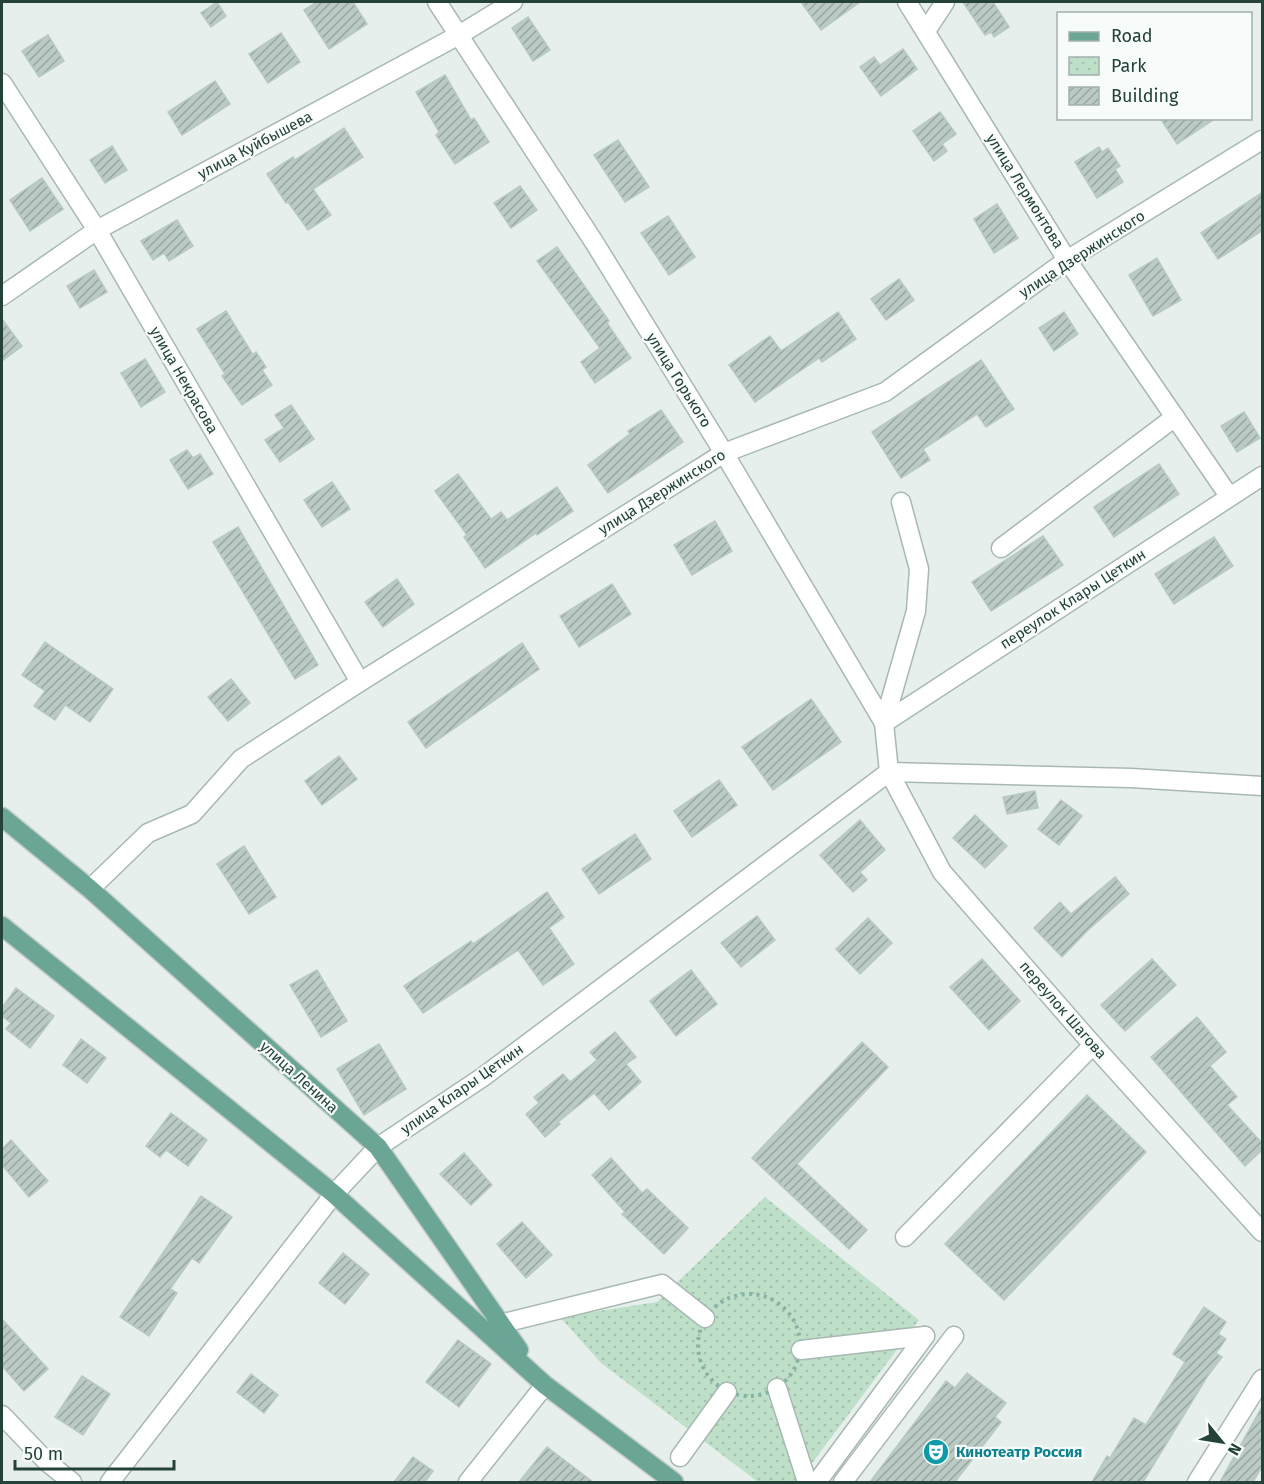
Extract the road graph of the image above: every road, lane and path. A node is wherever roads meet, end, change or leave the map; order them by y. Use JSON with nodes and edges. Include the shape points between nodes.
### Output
{"nodes":[{"id":1,"x":437,"y":2,"type":"edge"},
{"id":2,"x":513,"y":2,"type":"edge"},
{"id":3,"x":907,"y":2,"type":"edge"},
{"id":4,"x":945,"y":2,"type":"edge"},
{"id":5,"x":926,"y":31,"type":"junction"},
{"id":6,"x":459,"y":35,"type":"junction"},
{"id":7,"x":2,"y":83,"type":"edge"},
{"id":8,"x":1263,"y":140,"type":"edge"},
{"id":9,"x":97,"y":230,"type":"junction"},
{"id":10,"x":1067,"y":260,"type":"junction"},
{"id":11,"x":2,"y":296,"type":"edge"},
{"id":12,"x":1174,"y":417,"type":"junction"},
{"id":13,"x":724,"y":453,"type":"junction"},
{"id":14,"x":1263,"y":476,"type":"edge"},
{"id":15,"x":1229,"y":496,"type":"junction"},
{"id":16,"x":901,"y":502,"type":"dead end"},
{"id":17,"x":1001,"y":548,"type":"dead end"},
{"id":18,"x":360,"y":682,"type":"junction"},
{"id":19,"x":884,"y":723,"type":"junction"},
{"id":20,"x":889,"y":772,"type":"junction"},
{"id":21,"x":1263,"y":786,"type":"edge"},
{"id":22,"x":2,"y":817,"type":"edge"},
{"id":23,"x":90,"y":889,"type":"junction"},
{"id":24,"x":2,"y":926,"type":"edge"},
{"id":25,"x":1093,"y":1045,"type":"junction"},
{"id":26,"x":378,"y":1147,"type":"junction"},
{"id":27,"x":334,"y":1194,"type":"junction"},
{"id":28,"x":1263,"y":1232,"type":"edge"},
{"id":29,"x":905,"y":1237,"type":"dead end"},
{"id":30,"x":705,"y":1318,"type":"junction"},
{"id":31,"x":500,"y":1324,"type":"junction"},
{"id":32,"x":954,"y":1336,"type":"dead end"},
{"id":33,"x":801,"y":1350,"type":"junction"},
{"id":34,"x":1263,"y":1379,"type":"edge"},
{"id":35,"x":545,"y":1384,"type":"junction"},
{"id":36,"x":777,"y":1388,"type":"junction"},
{"id":37,"x":728,"y":1392,"type":"junction"},
{"id":38,"x":2,"y":1415,"type":"edge"},
{"id":39,"x":680,"y":1457,"type":"dead end"},
{"id":40,"x":72,"y":1482,"type":"edge"},
{"id":41,"x":110,"y":1482,"type":"edge"},
{"id":42,"x":468,"y":1482,"type":"edge"},
{"id":43,"x":674,"y":1482,"type":"edge"},
{"id":44,"x":807,"y":1482,"type":"edge"},
{"id":45,"x":817,"y":1482,"type":"edge"},
{"id":46,"x":843,"y":1482,"type":"edge"},
{"id":47,"x":1197,"y":1482,"type":"edge"}],
"edges":[{"from":1,"to":6,"type":"street","name":"улица Горького"},
{"from":2,"to":6,"type":"street","name":"улица Куйбышева"},
{"from":3,"to":5,"type":"street","name":"улица Лермонтова"},
{"from":4,"to":5,"type":"street"},
{"from":5,"to":10,"type":"street","name":"улица Лермонтова"},
{"from":6,"to":9,"type":"street","name":"улица Куйбышева"},
{"from":6,"to":13,"type":"street","name":"улица Горького","via":[[594,242]]},
{"from":7,"to":9,"type":"street","name":"улица Некрасова"},
{"from":8,"to":10,"type":"street","name":"улица Дзержинского"},
{"from":9,"to":11,"type":"street","name":"улица Куйбышева"},
{"from":9,"to":18,"type":"street","name":"улица Некрасова"},
{"from":10,"to":12,"type":"street","name":"улица Лермонтова"},
{"from":10,"to":13,"type":"street","name":"улица Дзержинского","via":[[885,392]]},
{"from":12,"to":15,"type":"street","name":"улица Лермонтова"},
{"from":12,"to":17,"type":"street"},
{"from":13,"to":18,"type":"street","name":"улица Дзержинского"},
{"from":13,"to":19,"type":"street","name":"улица Горького"},
{"from":14,"to":15,"type":"street","name":"переулок Клары Цеткин"},
{"from":15,"to":19,"type":"street","name":"переулок Клары Цеткин"},
{"from":16,"to":19,"type":"street","via":[[919,569],[916,610]]},
{"from":18,"to":23,"type":"street","name":"улица Дзержинского","via":[[241,759],[192,814],[148,834]]},
{"from":19,"to":20,"type":"street","name":"улица Горького"},
{"from":20,"to":21,"type":"street","via":[[1131,778]]},
{"from":20,"to":25,"type":"street","name":"переулок Шагова","via":[[942,872]]},
{"from":20,"to":26,"type":"street","name":"улица Клары Цеткин","via":[[483,1077]]},
{"from":22,"to":23,"type":"main road","name":"улица Ленина"},
{"from":23,"to":26,"type":"main road","name":"улица Ленина"},
{"from":24,"to":27,"type":"main road","name":"улица Ленина"},
{"from":25,"to":28,"type":"street","name":"переулок Шагова"},
{"from":25,"to":29,"type":"street"},
{"from":26,"to":27,"type":"street","name":"улица Клары Цеткин"},
{"from":26,"to":31,"type":"main road","name":"улица Ленина"},
{"from":27,"to":35,"type":"main road","name":"улица Ленина"},
{"from":27,"to":41,"type":"street","name":"улица Клары Цеткин"},
{"from":30,"to":31,"type":"street","via":[[662,1284]]},
{"from":30,"to":33,"type":"path","via":[[717,1304],[732,1296],[766,1296],[793,1317],[800,1332]]},
{"from":30,"to":37,"type":"path","via":[[698,1351],[703,1368],[713,1382]]},
{"from":31,"to":35,"type":"main road","name":"улица Ленина"},
{"from":32,"to":46,"type":"street"},
{"from":33,"to":36,"type":"path","via":[[789,1378]]},
{"from":33,"to":45,"type":"street","via":[[925,1336]]},
{"from":34,"to":47,"type":"street"},
{"from":35,"to":42,"type":"street"},
{"from":35,"to":43,"type":"main road","name":"улица Ленина"},
{"from":36,"to":37,"type":"path","via":[[762,1395]]},
{"from":36,"to":44,"type":"street"},
{"from":37,"to":39,"type":"street"},
{"from":38,"to":40,"type":"street"}]}
